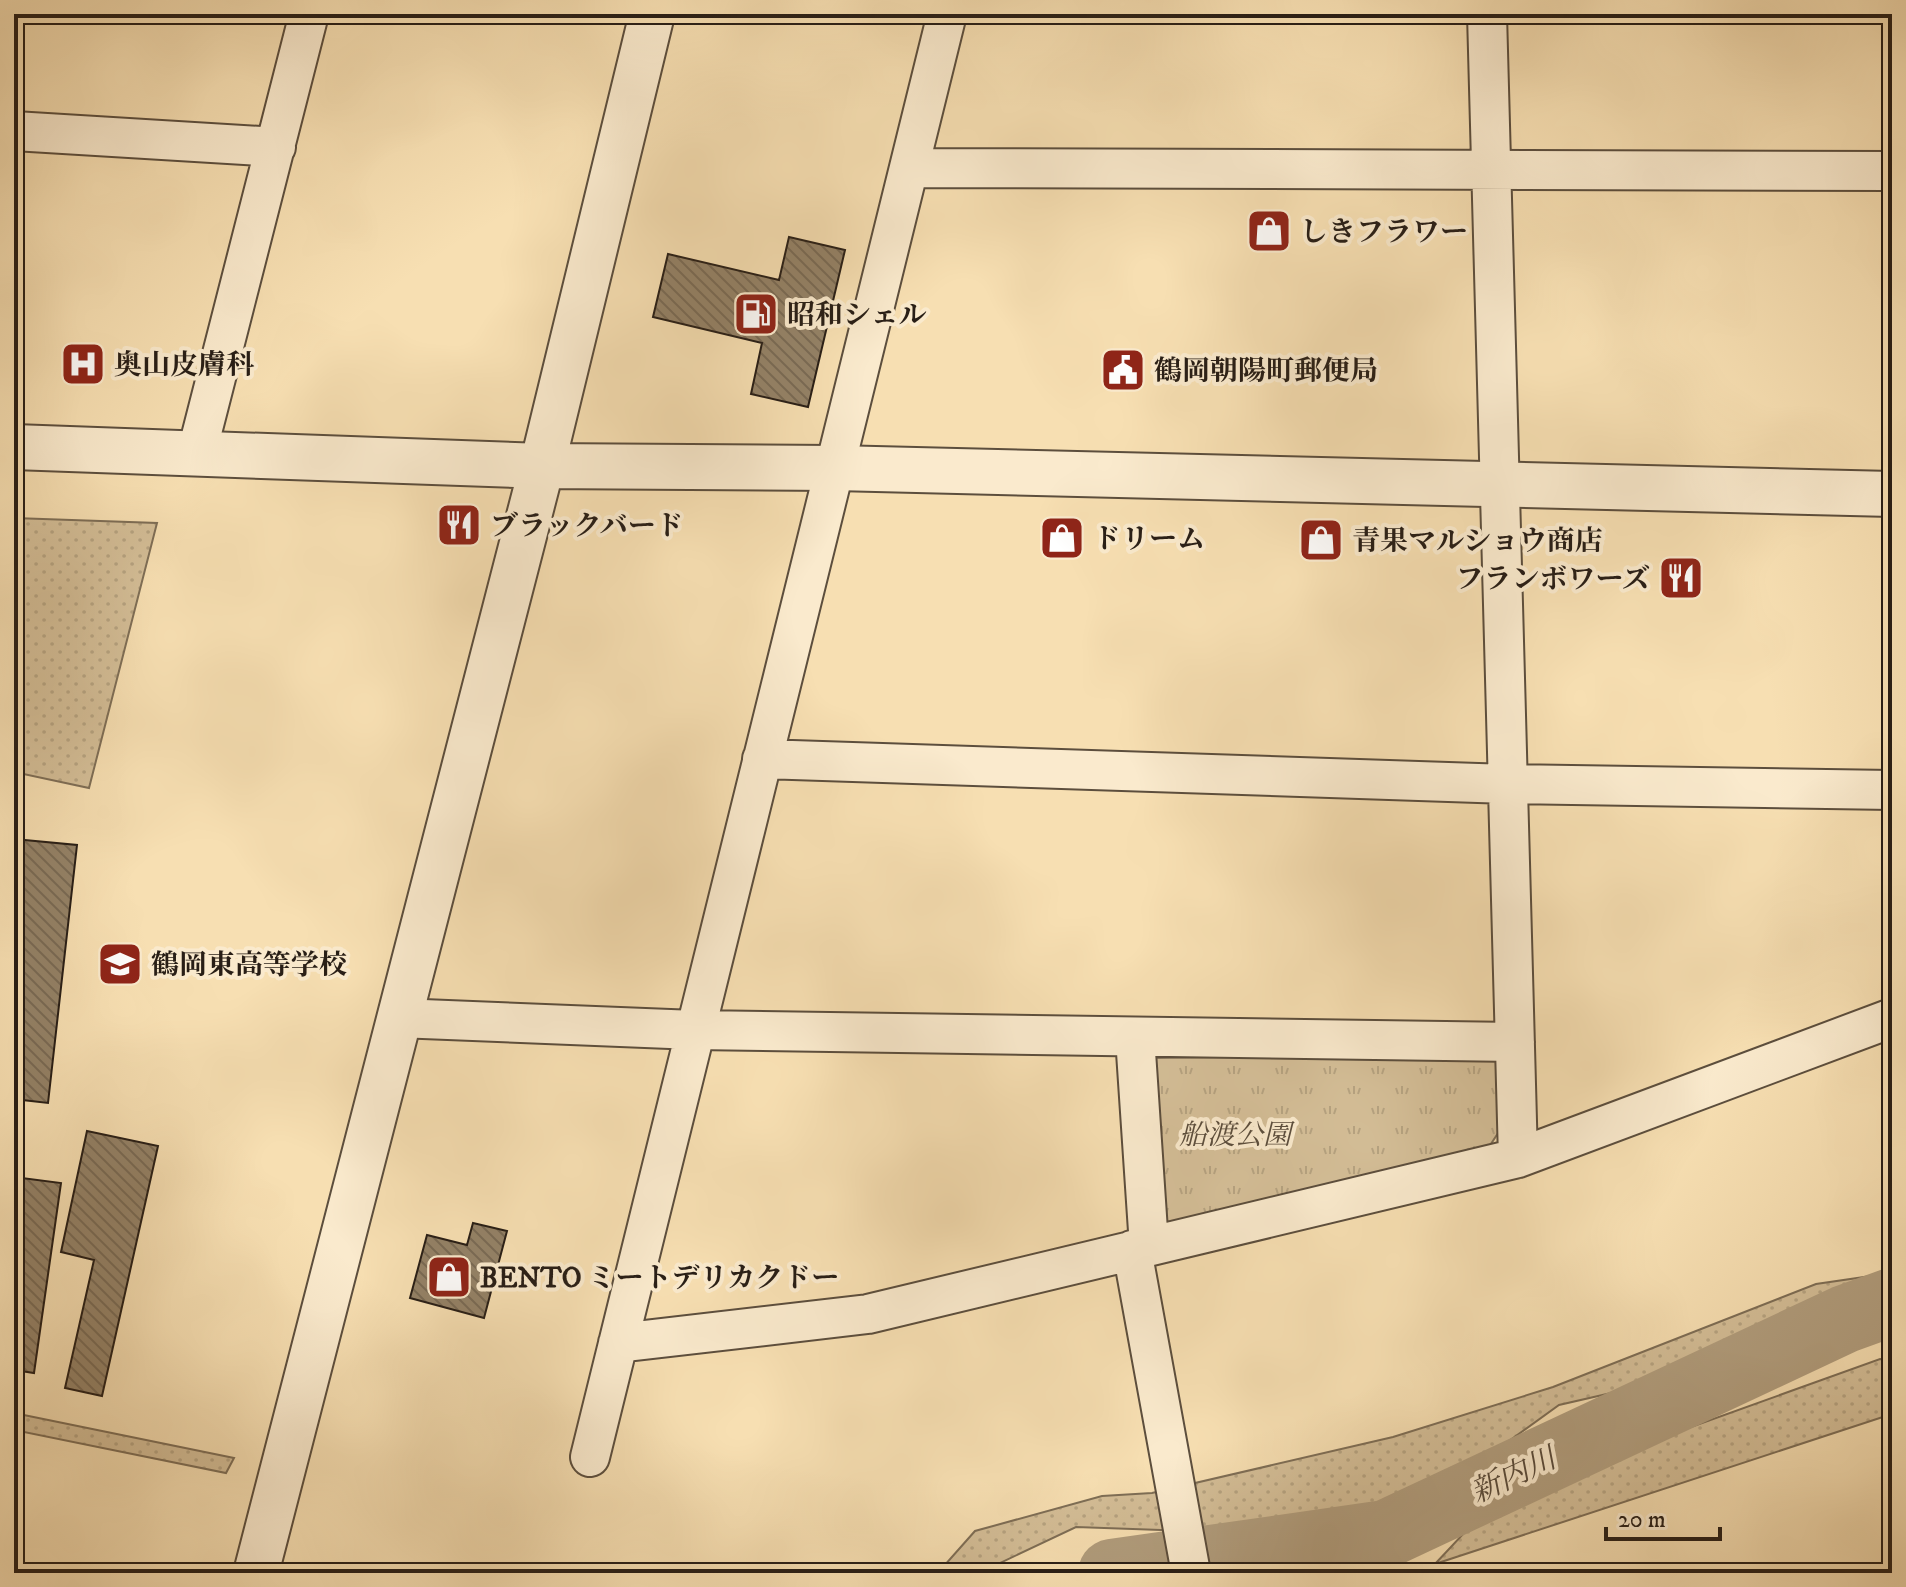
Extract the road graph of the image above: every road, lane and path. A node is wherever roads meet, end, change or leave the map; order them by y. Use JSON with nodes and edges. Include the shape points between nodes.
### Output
{"nodes":[{"id":1,"x":309,"y":14,"type":"edge"},
{"id":2,"x":652,"y":14,"type":"edge"},
{"id":3,"x":947,"y":14,"type":"edge"},
{"id":4,"x":1487,"y":14,"type":"edge"},
{"id":5,"x":14,"y":131,"type":"edge"},
{"id":6,"x":276,"y":147,"type":"junction"},
{"id":7,"x":909,"y":168,"type":"junction"},
{"id":8,"x":1492,"y":171,"type":"junction"},
{"id":9,"x":1892,"y":171,"type":"edge"},
{"id":10,"x":14,"y":447,"type":"edge"},
{"id":11,"x":197,"y":452,"type":"junction"},
{"id":12,"x":542,"y":466,"type":"junction"},
{"id":13,"x":835,"y":468,"type":"junction"},
{"id":14,"x":1500,"y":485,"type":"junction"},
{"id":15,"x":1892,"y":494,"type":"edge"},
{"id":16,"x":762,"y":759,"type":"junction"},
{"id":17,"x":1508,"y":784,"type":"junction"},
{"id":18,"x":1892,"y":790,"type":"edge"},
{"id":19,"x":398,"y":1018,"type":"junction"},
{"id":20,"x":1892,"y":1018,"type":"edge"},
{"id":21,"x":695,"y":1030,"type":"junction"},
{"id":22,"x":1135,"y":1037,"type":"junction"},
{"id":23,"x":1515,"y":1042,"type":"junction"},
{"id":24,"x":1518,"y":1158,"type":"junction"},
{"id":25,"x":1141,"y":1248,"type":"junction"},
{"id":26,"x":618,"y":1343,"type":"junction"},
{"id":27,"x":590,"y":1457,"type":"dead end"},
{"id":28,"x":256,"y":1573,"type":"edge"},
{"id":29,"x":1191,"y":1573,"type":"edge"}],
"edges":[{"from":1,"to":6,"type":"street"},
{"from":2,"to":12,"type":"street"},
{"from":3,"to":7,"type":"street"},
{"from":4,"to":8,"type":"street"},
{"from":5,"to":6,"type":"street"},
{"from":6,"to":11,"type":"street"},
{"from":7,"to":8,"type":"street"},
{"from":7,"to":13,"type":"street"},
{"from":8,"to":9,"type":"street"},
{"from":8,"to":14,"type":"street"},
{"from":10,"to":11,"type":"street"},
{"from":11,"to":12,"type":"street"},
{"from":12,"to":13,"type":"street"},
{"from":12,"to":19,"type":"street"},
{"from":13,"to":14,"type":"street"},
{"from":13,"to":16,"type":"street"},
{"from":14,"to":15,"type":"street"},
{"from":14,"to":17,"type":"street"},
{"from":16,"to":17,"type":"street"},
{"from":16,"to":21,"type":"street"},
{"from":17,"to":18,"type":"street"},
{"from":17,"to":23,"type":"street"},
{"from":19,"to":21,"type":"street"},
{"from":19,"to":28,"type":"street"},
{"from":20,"to":24,"type":"street"},
{"from":21,"to":22,"type":"street"},
{"from":21,"to":26,"type":"street"},
{"from":22,"to":23,"type":"street"},
{"from":22,"to":25,"type":"street"},
{"from":23,"to":24,"type":"street"},
{"from":24,"to":25,"type":"street"},
{"from":25,"to":26,"type":"street","via":[[868,1314]]},
{"from":25,"to":29,"type":"street","via":[[1165,1442]]},
{"from":26,"to":27,"type":"street"}]}
